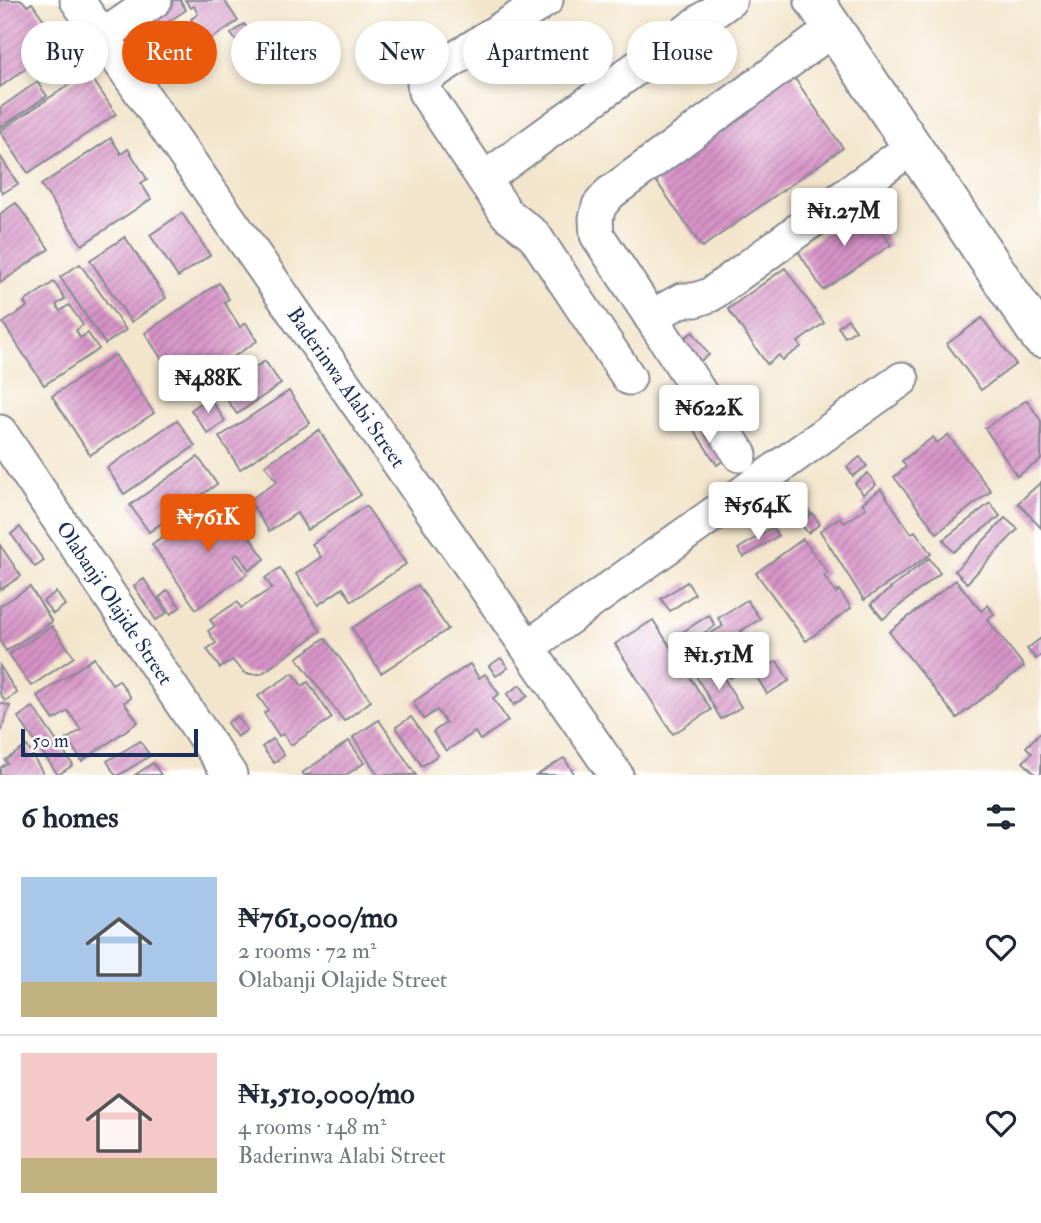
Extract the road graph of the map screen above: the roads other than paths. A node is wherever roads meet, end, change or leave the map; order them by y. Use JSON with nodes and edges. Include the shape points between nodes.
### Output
{"nodes":[{"id":1,"x":77,"y":0,"type":"edge"},
{"id":2,"x":155,"y":0,"type":"edge"},
{"id":3,"x":546,"y":0,"type":"edge"},
{"id":4,"x":730,"y":0,"type":"edge"},
{"id":5,"x":830,"y":10,"type":"edge"},
{"id":6,"x":91,"y":21,"type":"edge"},
{"id":7,"x":108,"y":33,"type":"edge"},
{"id":8,"x":108,"y":46,"type":"edge"},
{"id":9,"x":912,"y":147,"type":"junction"},
{"id":10,"x":484,"y":179,"type":"junction"},
{"id":11,"x":1041,"y":294,"type":"edge"},
{"id":12,"x":651,"y":317,"type":"junction"},
{"id":13,"x":1041,"y":338,"type":"edge"},
{"id":14,"x":629,"y":378,"type":"dead end"},
{"id":15,"x":902,"y":379,"type":"dead end"},
{"id":16,"x":0,"y":432,"type":"edge"},
{"id":17,"x":740,"y":455,"type":"dead end"},
{"id":18,"x":528,"y":647,"type":"junction"},
{"id":19,"x":230,"y":775,"type":"edge"},
{"id":20,"x":616,"y":775,"type":"edge"}],
"edges":[{"from":1,"to":6,"type":"street","name":"Baderinwa Alabi Street"},
{"from":2,"to":7,"type":"street"},
{"from":3,"to":10,"type":"street","via":[[428,76],[424,83],[425,92]]},
{"from":4,"to":10,"type":"street"},
{"from":5,"to":9,"type":"main road"},
{"from":5,"to":11,"type":"main road"},
{"from":5,"to":12,"type":"street","via":[[599,206],[597,235]]},
{"from":8,"to":18,"type":"street","name":"Baderinwa Alabi Street"},
{"from":9,"to":12,"type":"street","via":[[710,295],[682,300]]},
{"from":9,"to":13,"type":"main road"},
{"from":10,"to":14,"type":"street","via":[[507,214],[534,235]]},
{"from":12,"to":17,"type":"street"},
{"from":15,"to":18,"type":"street"},
{"from":16,"to":19,"type":"street","name":"Olabanji Olajide Street"},
{"from":18,"to":20,"type":"street","name":"Baderinwa Alabi Street"}]}
